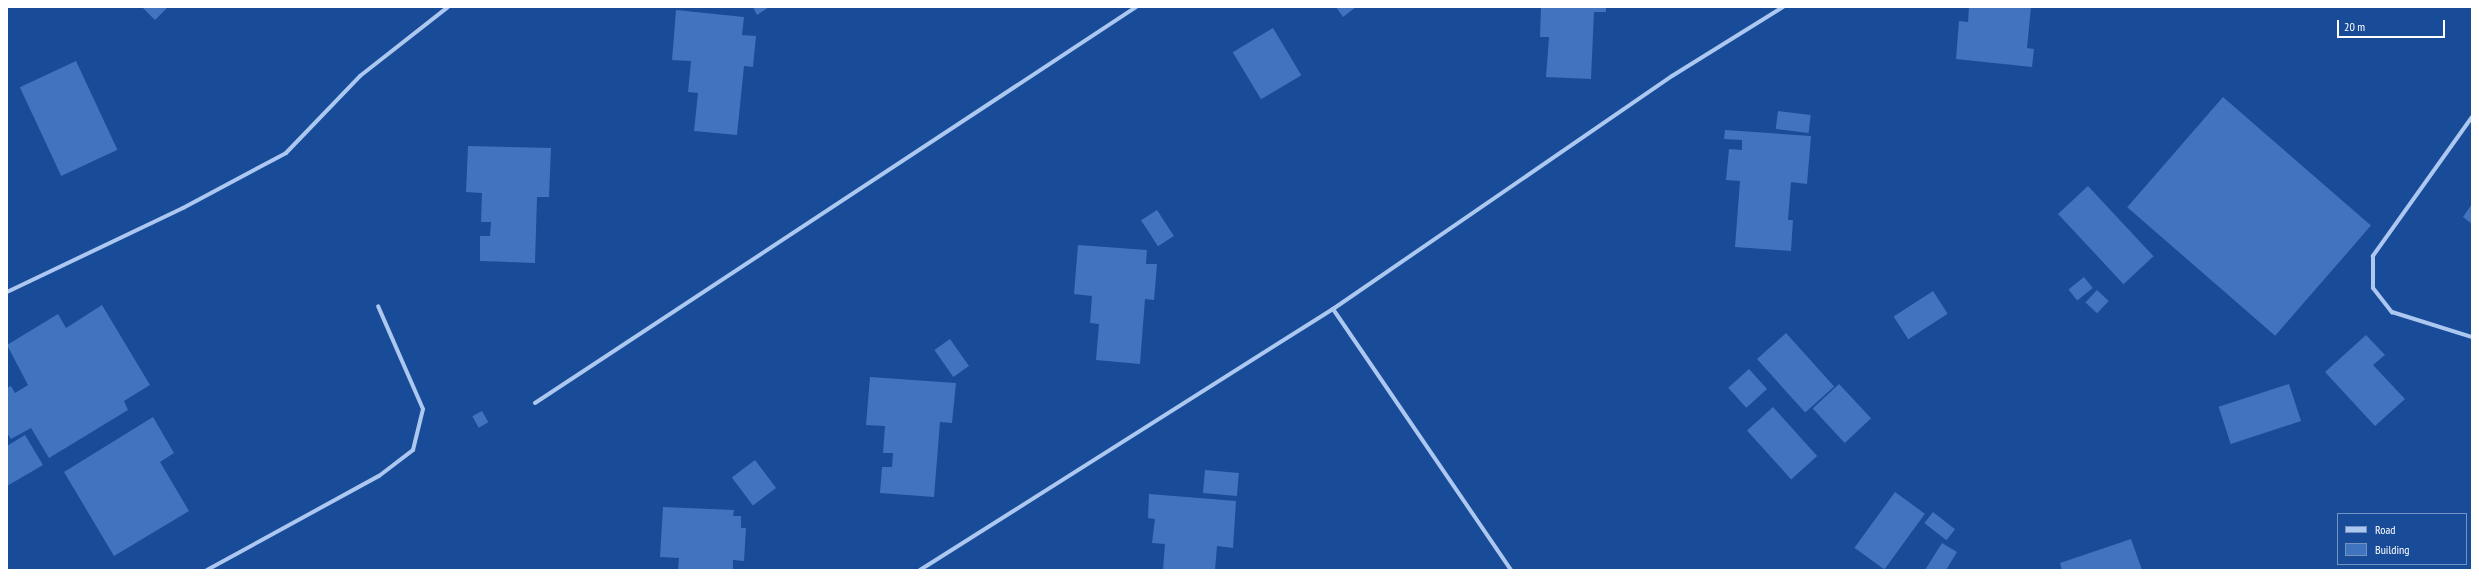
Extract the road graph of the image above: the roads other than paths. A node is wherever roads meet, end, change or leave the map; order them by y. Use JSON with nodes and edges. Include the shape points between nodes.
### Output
{"nodes":[{"id":1,"x":448,"y":7,"type":"edge"},
{"id":2,"x":1136,"y":7,"type":"edge"},
{"id":3,"x":1783,"y":7,"type":"edge"},
{"id":4,"x":2472,"y":117,"type":"edge"},
{"id":5,"x":7,"y":292,"type":"edge"},
{"id":6,"x":378,"y":306,"type":"dead end"},
{"id":7,"x":1333,"y":309,"type":"junction"},
{"id":8,"x":2472,"y":337,"type":"edge"},
{"id":9,"x":535,"y":403,"type":"dead end"},
{"id":10,"x":207,"y":570,"type":"edge"},
{"id":11,"x":920,"y":570,"type":"edge"},
{"id":12,"x":1511,"y":570,"type":"edge"}],
"edges":[{"from":1,"to":5,"type":"street","via":[[360,76],[286,153],[183,208]]},
{"from":2,"to":9,"type":"street"},
{"from":3,"to":7,"type":"street","via":[[1672,76]]},
{"from":4,"to":8,"type":"street","via":[[2373,256],[2373,288],[2392,312]]},
{"from":6,"to":10,"type":"street","via":[[423,409],[413,450],[379,476]]},
{"from":7,"to":11,"type":"street"},
{"from":7,"to":12,"type":"street"}]}
